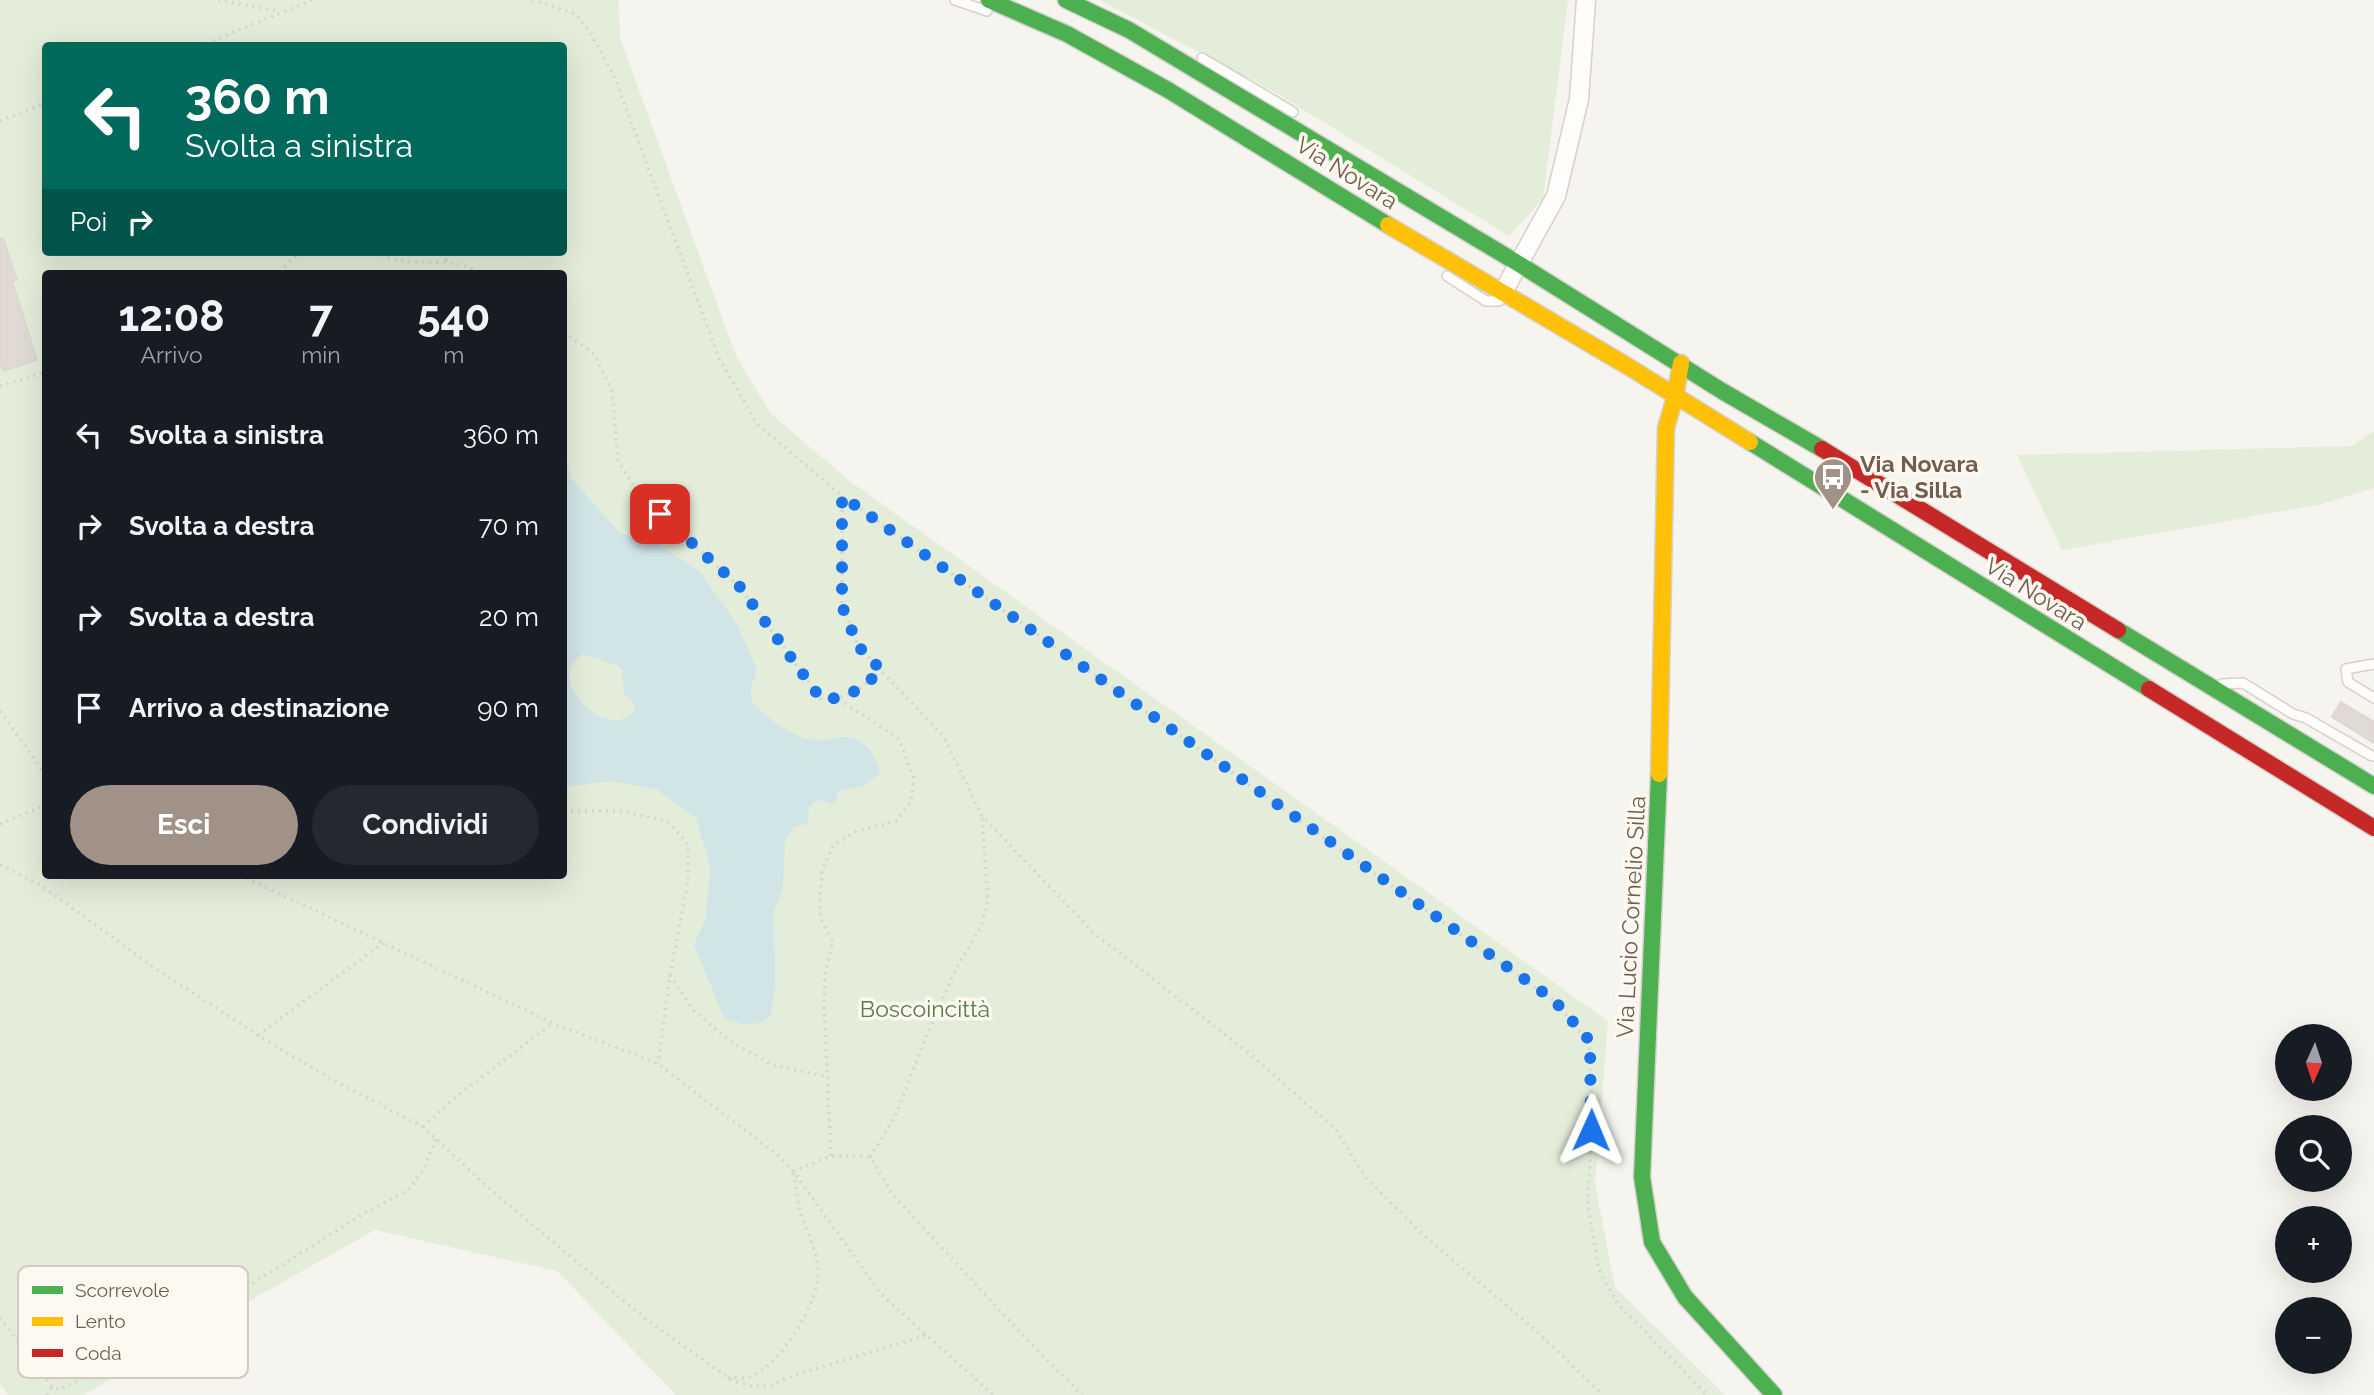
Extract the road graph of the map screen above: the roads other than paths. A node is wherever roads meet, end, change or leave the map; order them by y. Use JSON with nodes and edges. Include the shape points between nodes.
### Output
{"nodes":[{"id":1,"x":955,"y":0,"type":"edge"},
{"id":2,"x":1066,"y":0,"type":"edge"},
{"id":3,"x":1089,"y":0,"type":"edge"},
{"id":4,"x":1586,"y":0,"type":"edge"},
{"id":5,"x":991,"y":7,"type":"edge"},
{"id":6,"x":1147,"y":29,"type":"dead end"},
{"id":7,"x":1194,"y":54,"type":"dead end"},
{"id":8,"x":1095,"y":61,"type":"dead end"},
{"id":9,"x":1301,"y":117,"type":"dead end"},
{"id":10,"x":1311,"y":190,"type":"dead end"},
{"id":11,"x":1514,"y":256,"type":"junction"},
{"id":12,"x":1440,"y":271,"type":"dead end"},
{"id":13,"x":1509,"y":298,"type":"junction"},
{"id":14,"x":1681,"y":363,"type":"junction"},
{"id":15,"x":1675,"y":397,"type":"junction"},
{"id":16,"x":2374,"y":664,"type":"edge"},
{"id":17,"x":2209,"y":685,"type":"junction"},
{"id":18,"x":2374,"y":698,"type":"edge"},
{"id":19,"x":2372,"y":756,"type":"dead end"},
{"id":20,"x":2374,"y":786,"type":"edge"},
{"id":21,"x":2374,"y":828,"type":"edge"},
{"id":22,"x":1774,"y":1395,"type":"edge"}],
"edges":[{"from":1,"to":5,"type":"lane"},
{"from":2,"to":11,"type":"main road","name":"Via Novara","via":[[1129,30]]},
{"from":3,"to":6,"type":"lane"},
{"from":4,"to":11,"type":"street","via":[[1579,99],[1556,196]]},
{"from":5,"to":13,"type":"main road","name":"Via Novara","via":[[1067,34],[1128,66]]},
{"from":7,"to":9,"type":"lane"},
{"from":8,"to":10,"type":"lane","via":[[1183,109]]},
{"from":11,"to":13,"type":"street"},
{"from":11,"to":14,"type":"main road","name":"Via Novara"},
{"from":12,"to":13,"type":"lane","via":[[1486,301]]},
{"from":13,"to":15,"type":"main road","name":"Via Novara"},
{"from":14,"to":15,"type":"main road"},
{"from":14,"to":17,"type":"main road","name":"Via Novara"},
{"from":15,"to":21,"type":"main road","name":"Via Novara"},
{"from":15,"to":22,"type":"main road","name":"Via Lucio Cornelio Silla","via":[[1666,428],[1658,845],[1642,1177],[1652,1242],[1678,1286]]},
{"from":16,"to":18,"type":"lane","via":[[2346,669],[2348,682]]},
{"from":17,"to":19,"type":"lane","via":[[2243,683]]},
{"from":17,"to":20,"type":"main road","name":"Via Novara"}]}
